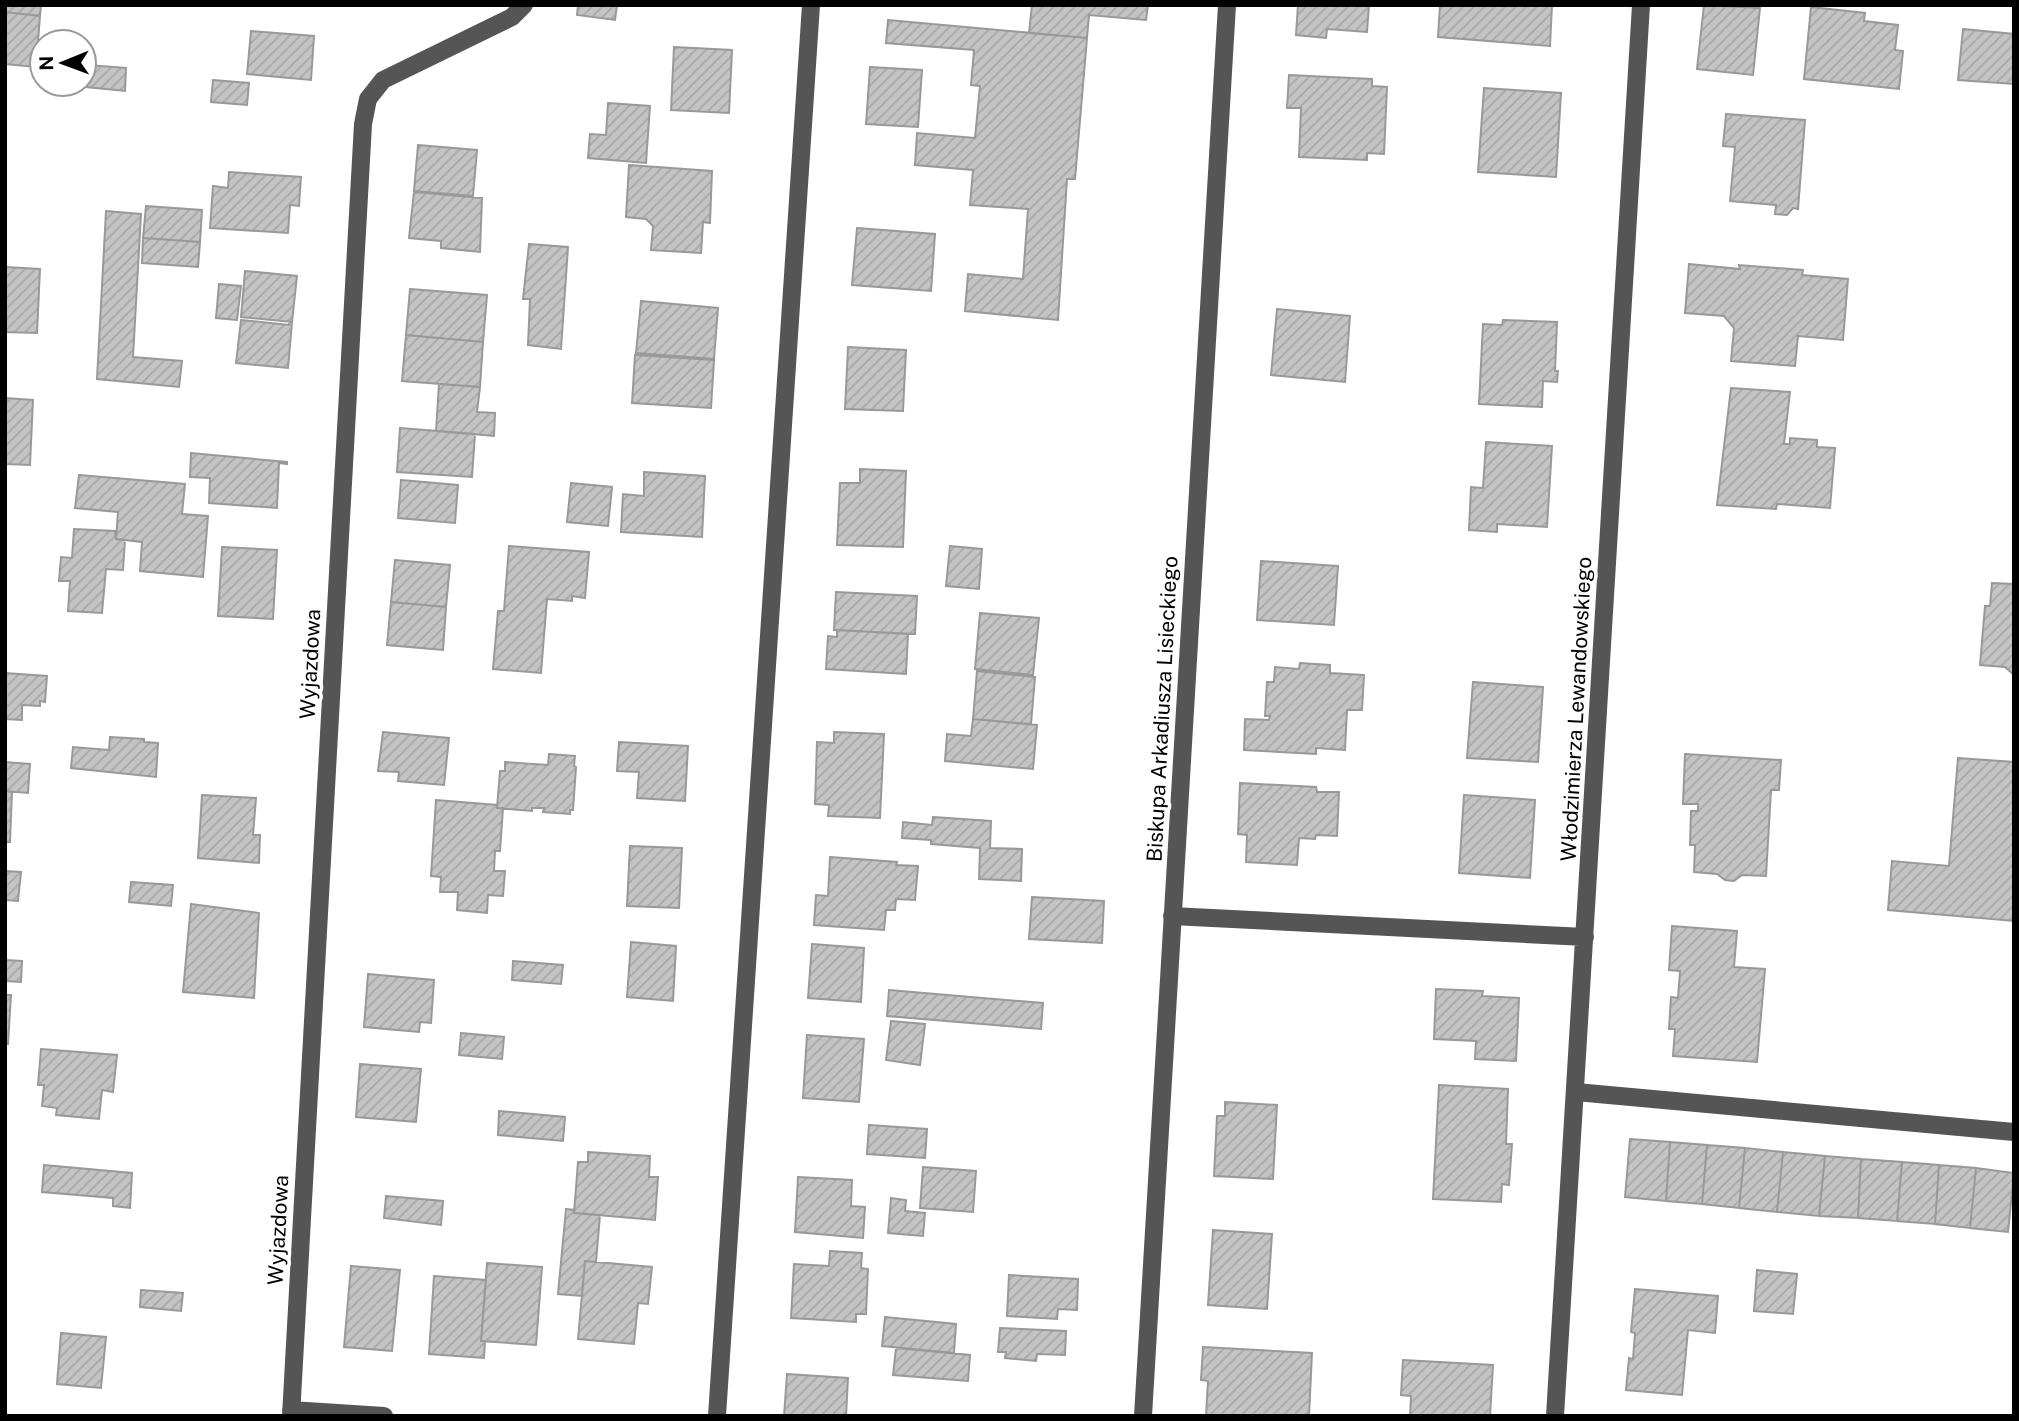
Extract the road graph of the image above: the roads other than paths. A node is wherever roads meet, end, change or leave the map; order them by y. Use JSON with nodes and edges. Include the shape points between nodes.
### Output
{"nodes":[{"id":1,"x":524,"y":5,"type":"edge"},
{"id":2,"x":811,"y":5,"type":"edge"},
{"id":3,"x":1227,"y":5,"type":"edge"},
{"id":4,"x":1641,"y":5,"type":"edge"},
{"id":5,"x":1172,"y":916,"type":"junction"},
{"id":6,"x":1585,"y":937,"type":"junction"},
{"id":7,"x":1576,"y":1092,"type":"junction"},
{"id":8,"x":2014,"y":1132,"type":"edge"},
{"id":9,"x":291,"y":1413,"type":"edge"},
{"id":10,"x":384,"y":1416,"type":"edge"},
{"id":11,"x":717,"y":1416,"type":"edge"},
{"id":12,"x":1143,"y":1416,"type":"edge"},
{"id":13,"x":1555,"y":1416,"type":"edge"}],
"edges":[{"from":1,"to":9,"type":"street","name":"Wyjazdowa","via":[[512,17],[383,80],[369,99],[362,124]]},
{"from":2,"to":11,"type":"street"},
{"from":3,"to":5,"type":"street","name":"Biskupa Arkadiusza Lisieckiego"},
{"from":4,"to":6,"type":"street","name":"Włodzimierza Lewandowskiego"},
{"from":5,"to":6,"type":"street"},
{"from":5,"to":12,"type":"street","name":"Biskupa Arkadiusza Lisieckiego"},
{"from":6,"to":7,"type":"street","name":"Włodzimierza Lewandowskiego"},
{"from":7,"to":8,"type":"street"},
{"from":7,"to":13,"type":"street","name":"Włodzimierza Lewandowskiego"},
{"from":9,"to":10,"type":"street"}]}
